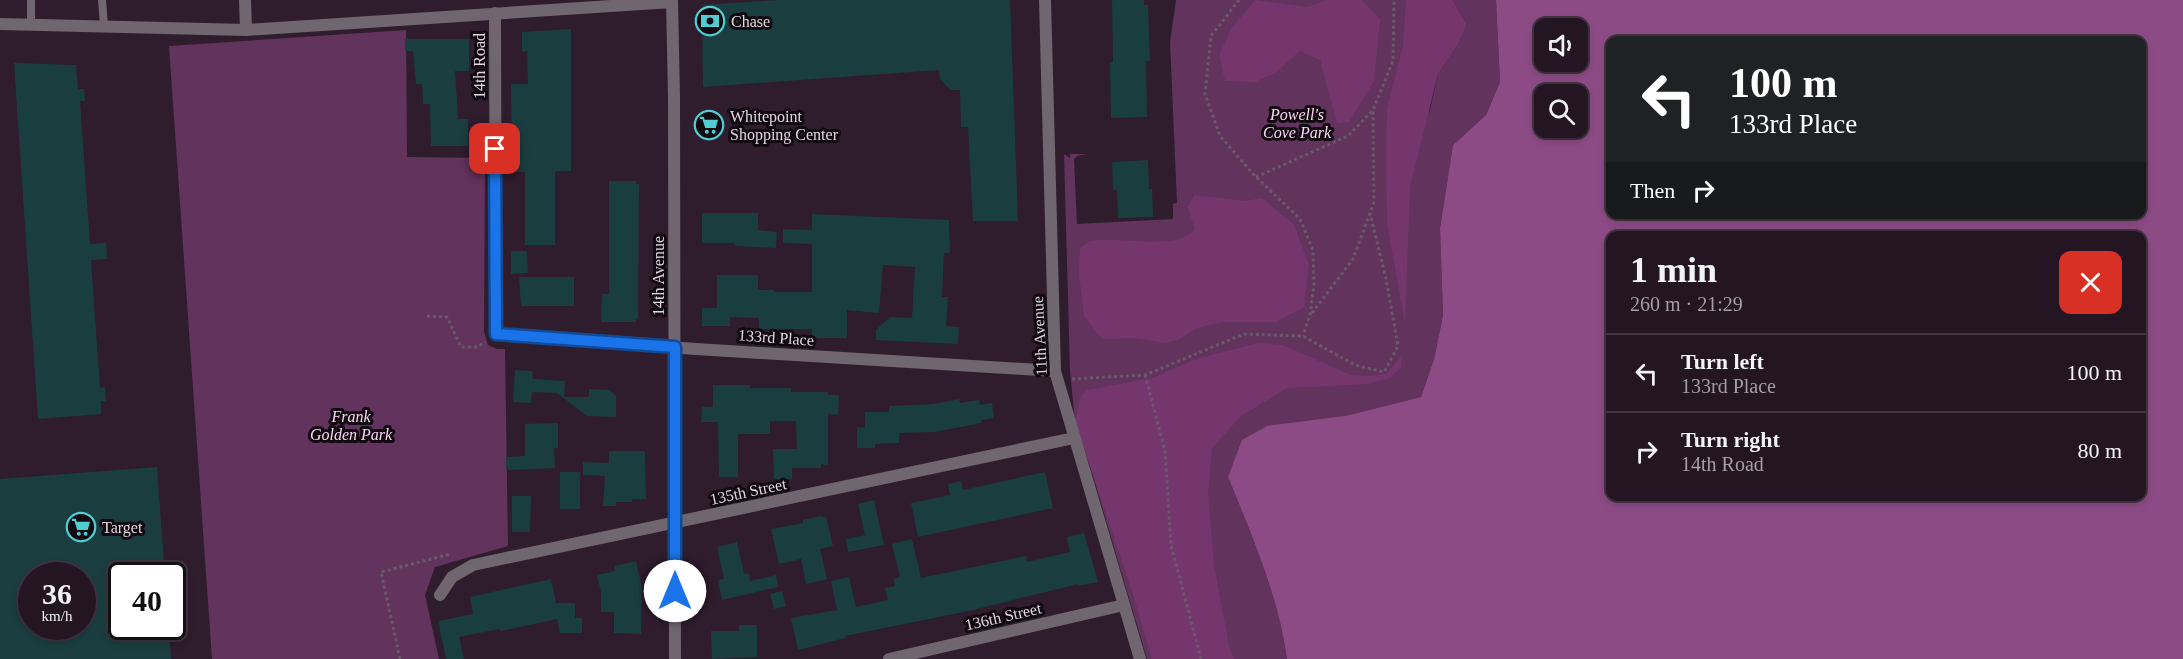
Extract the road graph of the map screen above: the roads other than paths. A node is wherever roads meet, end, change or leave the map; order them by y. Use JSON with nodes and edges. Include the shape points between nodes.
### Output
{"nodes":[{"id":1,"x":31,"y":0,"type":"edge"},
{"id":2,"x":102,"y":0,"type":"edge"},
{"id":3,"x":245,"y":0,"type":"edge"},
{"id":4,"x":1045,"y":0,"type":"edge"},
{"id":5,"x":672,"y":1,"type":"edge"},
{"id":6,"x":495,"y":13,"type":"junction"},
{"id":7,"x":0,"y":24,"type":"edge"},
{"id":8,"x":31,"y":25,"type":"junction"},
{"id":9,"x":104,"y":26,"type":"junction"},
{"id":10,"x":246,"y":30,"type":"junction"},
{"id":11,"x":490,"y":338,"type":"joint"},
{"id":12,"x":675,"y":347,"type":"junction"},
{"id":13,"x":1057,"y":376,"type":"junction"},
{"id":14,"x":1074,"y":438,"type":"junction"},
{"id":15,"x":675,"y":524,"type":"junction"},
{"id":16,"x":440,"y":595,"type":"dead end"},
{"id":17,"x":1124,"y":605,"type":"junction"},
{"id":18,"x":675,"y":659,"type":"edge"},
{"id":19,"x":889,"y":659,"type":"edge"},
{"id":20,"x":1140,"y":659,"type":"edge"}],
"edges":[{"from":1,"to":8,"type":"lane"},
{"from":2,"to":9,"type":"lane"},
{"from":3,"to":10,"type":"street"},
{"from":4,"to":13,"type":"street","name":"11th Avenue"},
{"from":5,"to":6,"type":"street"},
{"from":5,"to":12,"type":"street","name":"14th Avenue"},
{"from":6,"to":10,"type":"street"},
{"from":6,"to":11,"type":"street","name":"14th Road"},
{"from":7,"to":8,"type":"street"},
{"from":8,"to":9,"type":"street"},
{"from":9,"to":10,"type":"street"},
{"from":11,"to":12,"type":"street","name":"133rd Place"},
{"from":12,"to":13,"type":"street","name":"133rd Place"},
{"from":12,"to":15,"type":"street","name":"14th Avenue"},
{"from":13,"to":14,"type":"street","name":"11th Avenue"},
{"from":14,"to":15,"type":"street","name":"135th Street"},
{"from":14,"to":17,"type":"street","name":"11th Avenue"},
{"from":15,"to":16,"type":"street","name":"135th Street","via":[[473,565],[452,577]]},
{"from":15,"to":18,"type":"street","name":"14th Avenue"},
{"from":17,"to":19,"type":"street","name":"136th Street"},
{"from":17,"to":20,"type":"street","name":"11th Avenue"}]}
